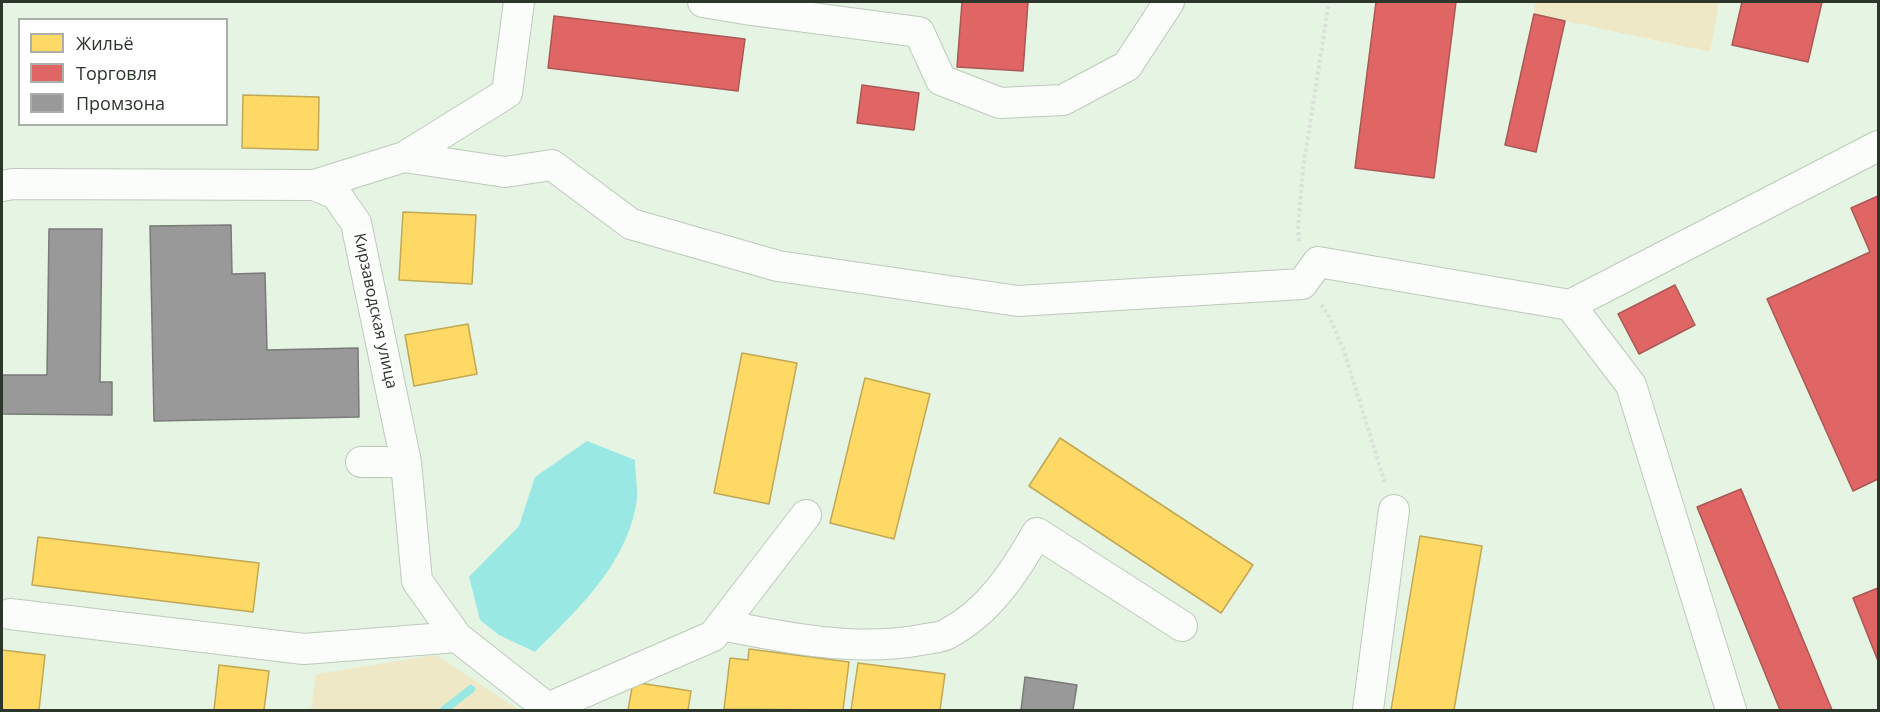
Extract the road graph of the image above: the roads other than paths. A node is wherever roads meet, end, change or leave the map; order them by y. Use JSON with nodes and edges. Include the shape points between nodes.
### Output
{"nodes":[{"id":1,"x":519,"y":2,"type":"edge"},
{"id":2,"x":703,"y":2,"type":"edge"},
{"id":3,"x":1169,"y":2,"type":"edge"},
{"id":4,"x":1878,"y":146,"type":"edge"},
{"id":5,"x":404,"y":157,"type":"junction"},
{"id":6,"x":314,"y":185,"type":"junction"},
{"id":7,"x":2,"y":186,"type":"edge"},
{"id":8,"x":1570,"y":305,"type":"junction"},
{"id":9,"x":361,"y":462,"type":"dead end"},
{"id":10,"x":406,"y":462,"type":"junction"},
{"id":11,"x":1394,"y":510,"type":"road end"},
{"id":12,"x":806,"y":515,"type":"dead end"},
{"id":13,"x":10,"y":614,"type":"dead end"},
{"id":14,"x":722,"y":624,"type":"junction"},
{"id":15,"x":1182,"y":626,"type":"dead end"},
{"id":16,"x":457,"y":638,"type":"junction"},
{"id":17,"x":549,"y":710,"type":"edge"},
{"id":18,"x":1368,"y":711,"type":"edge"},
{"id":19,"x":1731,"y":711,"type":"edge"}],
"edges":[{"from":1,"to":5,"type":"street","via":[[507,93]]},
{"from":2,"to":3,"type":"street","via":[[919,32],[941,80],[1000,103],[1063,100],[1127,66]]},
{"from":4,"to":8,"type":"street"},
{"from":5,"to":6,"type":"street"},
{"from":5,"to":8,"type":"street","via":[[505,172],[552,165],[631,224],[778,266],[1018,301],[1302,284],[1318,262]]},
{"from":6,"to":7,"type":"street","name":"Кирзаводская улица"},
{"from":6,"to":10,"type":"street","name":"Кирзаводская улица","via":[[336,194],[356,223]]},
{"from":8,"to":19,"type":"street","via":[[1631,385]]},
{"from":9,"to":10,"type":"street"},
{"from":10,"to":16,"type":"street","name":"Кирзаводская улица","via":[[417,581]]},
{"from":11,"to":18,"type":"street"},
{"from":12,"to":14,"type":"street"},
{"from":13,"to":16,"type":"street","via":[[304,649]]},
{"from":14,"to":15,"type":"street","via":[[780,636],[889,646],[945,635],[980,612],[1018,568],[1037,533]]},
{"from":14,"to":17,"type":"street","via":[[713,636]]},
{"from":16,"to":17,"type":"street","name":"Кирзаводская улица"}]}
